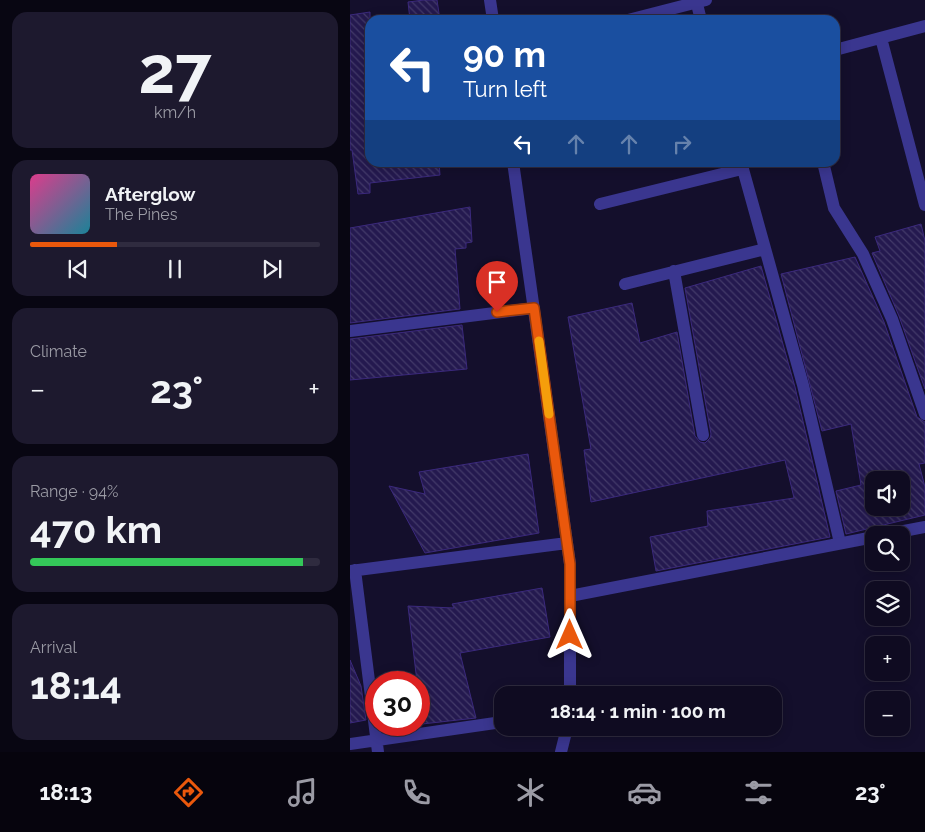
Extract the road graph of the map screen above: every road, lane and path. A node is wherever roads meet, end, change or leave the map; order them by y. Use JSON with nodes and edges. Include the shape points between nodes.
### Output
{"nodes":[{"id":1,"x":490,"y":0,"type":"edge"},
{"id":2,"x":699,"y":1,"type":"edge"},
{"id":3,"x":492,"y":15,"type":"edge"},
{"id":4,"x":647,"y":15,"type":"edge"},
{"id":5,"x":700,"y":15,"type":"edge"},
{"id":6,"x":925,"y":26,"type":"edge"},
{"id":7,"x":881,"y":38,"type":"junction"},
{"id":8,"x":840,"y":49,"type":"edge"},
{"id":9,"x":514,"y":167,"type":"edge"},
{"id":10,"x":738,"y":167,"type":"edge"},
{"id":11,"x":742,"y":167,"type":"edge"},
{"id":12,"x":824,"y":167,"type":"edge"},
{"id":13,"x":600,"y":204,"type":"dead end"},
{"id":14,"x":925,"y":205,"type":"edge"},
{"id":15,"x":765,"y":249,"type":"junction"},
{"id":16,"x":674,"y":271,"type":"junction"},
{"id":17,"x":625,"y":284,"type":"dead end"},
{"id":18,"x":534,"y":308,"type":"junction"},
{"id":19,"x":350,"y":331,"type":"edge"},
{"id":20,"x":925,"y":414,"type":"edge"},
{"id":21,"x":703,"y":435,"type":"dead end"},
{"id":22,"x":925,"y":527,"type":"edge"},
{"id":23,"x":910,"y":530,"type":"edge"},
{"id":24,"x":865,"y":539,"type":"edge"},
{"id":25,"x":567,"y":543,"type":"junction"},
{"id":26,"x":840,"y":543,"type":"junction"},
{"id":27,"x":352,"y":571,"type":"edge"},
{"id":28,"x":570,"y":596,"type":"junction"},
{"id":29,"x":570,"y":686,"type":"edge"},
{"id":30,"x":494,"y":724,"type":"edge"},
{"id":31,"x":565,"y":736,"type":"edge"},
{"id":32,"x":350,"y":744,"type":"edge"},
{"id":33,"x":377,"y":746,"type":"edge"},
{"id":34,"x":561,"y":752,"type":"edge"}],
"edges":[{"from":1,"to":3,"type":"street"},
{"from":2,"to":4,"type":"street"},
{"from":2,"to":5,"type":"street"},
{"from":6,"to":7,"type":"street"},
{"from":7,"to":8,"type":"street"},
{"from":7,"to":14,"type":"street"},
{"from":9,"to":18,"type":"street"},
{"from":10,"to":13,"type":"street"},
{"from":11,"to":15,"type":"street"},
{"from":12,"to":20,"type":"street","via":[[834,208],[863,254],[889,311]]},
{"from":15,"to":16,"type":"street"},
{"from":15,"to":26,"type":"street","via":[[803,385]]},
{"from":16,"to":17,"type":"street"},
{"from":16,"to":21,"type":"street"},
{"from":18,"to":19,"type":"street"},
{"from":18,"to":25,"type":"street"},
{"from":22,"to":23,"type":"street"},
{"from":24,"to":26,"type":"street"},
{"from":25,"to":27,"type":"street"},
{"from":25,"to":28,"type":"street"},
{"from":26,"to":28,"type":"street"},
{"from":27,"to":33,"type":"street"},
{"from":28,"to":29,"type":"street"},
{"from":30,"to":33,"type":"street"},
{"from":31,"to":34,"type":"street"},
{"from":32,"to":33,"type":"street"}]}
